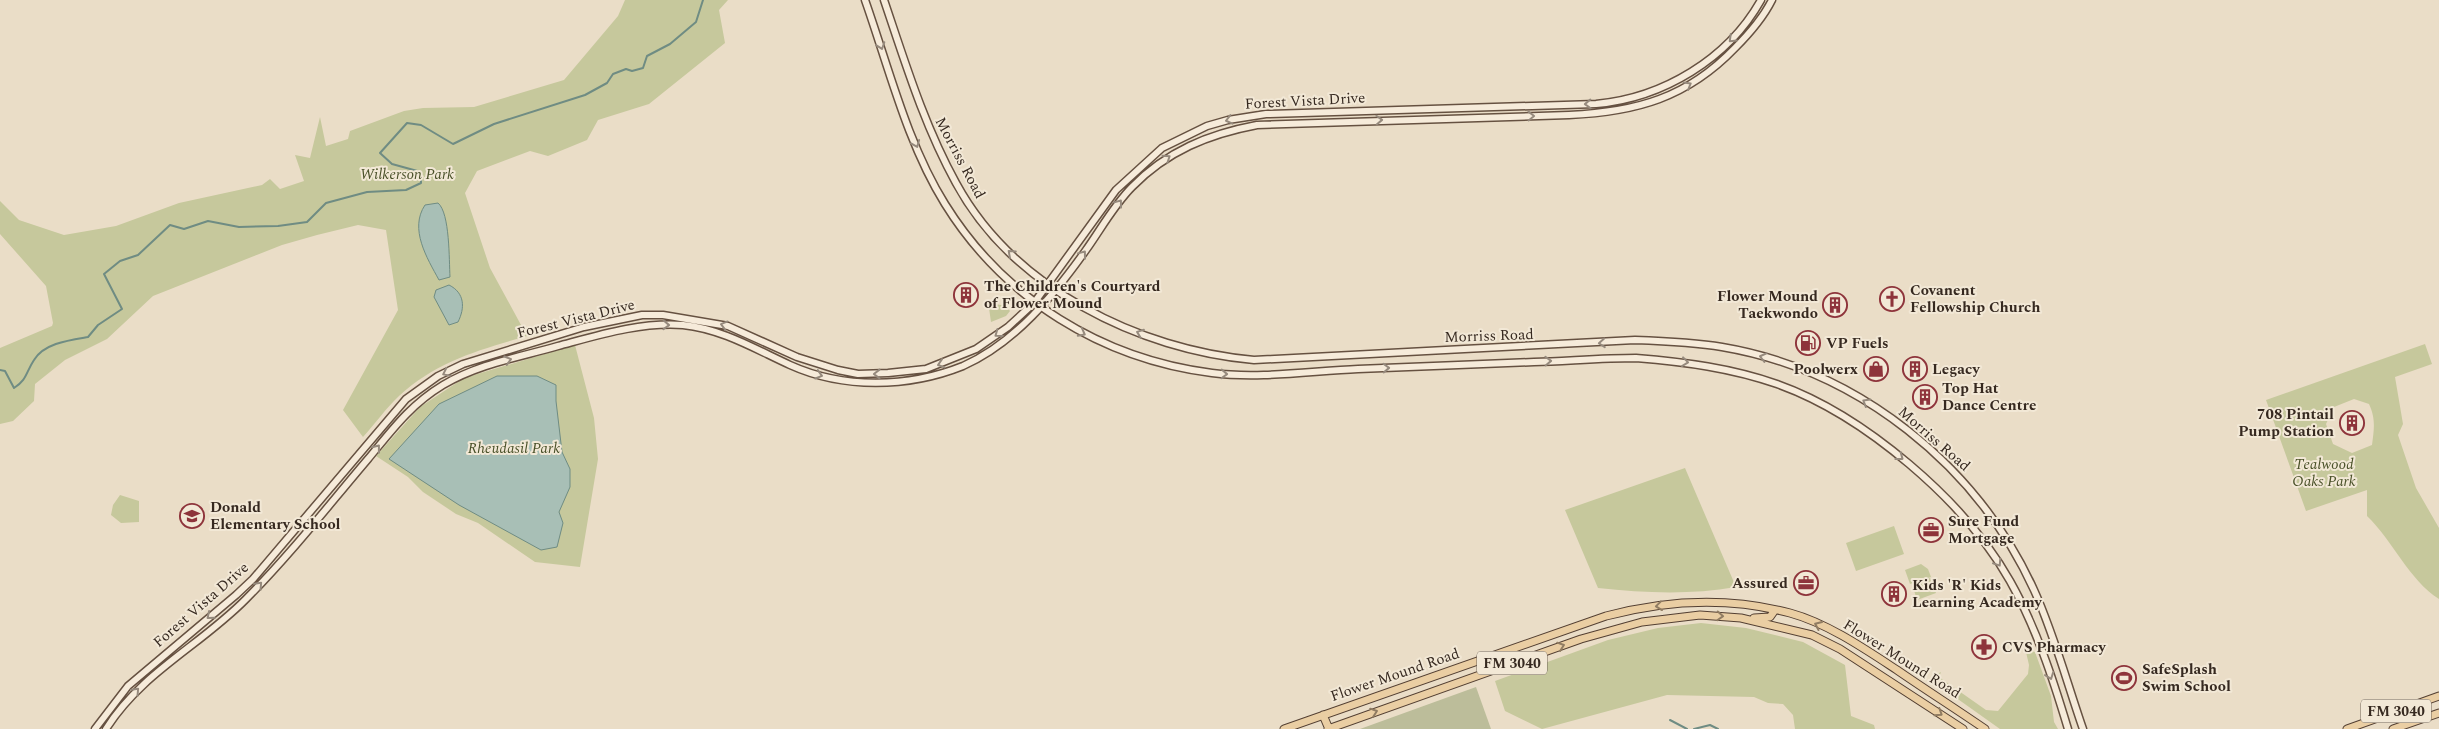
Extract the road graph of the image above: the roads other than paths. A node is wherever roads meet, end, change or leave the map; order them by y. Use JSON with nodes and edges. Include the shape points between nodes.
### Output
{"nodes":[{"id":1,"x":865,"y":0,"type":"edge"},
{"id":2,"x":884,"y":0,"type":"edge"},
{"id":3,"x":1760,"y":0,"type":"edge"},
{"id":4,"x":1772,"y":0,"type":"edge"},
{"id":5,"x":1048,"y":284,"type":"junction"},
{"id":6,"x":1056,"y":290,"type":"junction"},
{"id":7,"x":1034,"y":303,"type":"junction"},
{"id":8,"x":1040,"y":308,"type":"junction"},
{"id":9,"x":287,"y":540,"type":"junction"},
{"id":10,"x":294,"y":546,"type":"junction"},
{"id":11,"x":1775,"y":610,"type":"junction"},
{"id":12,"x":1741,"y":618,"type":"junction"},
{"id":13,"x":1920,"y":685,"type":"junction"},
{"id":14,"x":2439,"y":696,"type":"edge"},
{"id":15,"x":1914,"y":697,"type":"junction"},
{"id":16,"x":2439,"y":712,"type":"edge"},
{"id":17,"x":1323,"y":714,"type":"junction"},
{"id":18,"x":95,"y":729,"type":"edge"},
{"id":19,"x":106,"y":729,"type":"edge"},
{"id":20,"x":1284,"y":729,"type":"edge"},
{"id":21,"x":1328,"y":729,"type":"edge"},
{"id":22,"x":1963,"y":729,"type":"edge"},
{"id":23,"x":1985,"y":729,"type":"edge"},
{"id":24,"x":2068,"y":729,"type":"edge"},
{"id":25,"x":2083,"y":729,"type":"edge"},
{"id":26,"x":2346,"y":729,"type":"edge"},
{"id":27,"x":2392,"y":729,"type":"edge"}],
"edges":[{"from":1,"to":7,"type":"main road","name":"Morriss Road","one_way":true,"via":[[914,137],[944,203],[993,267]]},
{"from":5,"to":2,"type":"main road","name":"Morriss Road","one_way":true,"via":[[989,232],[956,184],[929,128]]},
{"from":3,"to":5,"type":"main road","name":"Forest Vista Drive","one_way":true,"via":[[1742,29],[1709,60],[1668,86],[1639,96],[1596,104],[1266,114],[1207,126],[1162,148],[1122,184]]},
{"from":6,"to":4,"type":"main road","name":"Forest Vista Drive","one_way":true,"via":[[1130,189],[1171,155],[1200,140],[1257,124],[1569,116],[1643,106],[1666,98],[1713,69],[1744,40]]},
{"from":5,"to":6,"type":"main road","name":"Morriss Road"},
{"from":5,"to":7,"type":"main road","name":"Forest Vista Drive"},
{"from":6,"to":8,"type":"main road","name":"Forest Vista Drive"},
{"from":25,"to":6,"type":"main road","name":"Morriss Road","one_way":true,"via":[[2034,591],[1999,525],[1985,506],[1962,478],[1899,422],[1809,373],[1722,347],[1635,340],[1254,360],[1228,358],[1141,334]]},
{"from":7,"to":8,"type":"main road","name":"Morriss Road"},
{"from":7,"to":9,"type":"main road","name":"Forest Vista Drive","one_way":true,"via":[[1008,327],[976,349],[926,369],[888,373],[858,374],[822,366],[728,326],[663,315],[612,321],[489,355],[438,376],[406,399]]},
{"from":10,"to":8,"type":"main road","name":"Forest Vista Drive","one_way":true,"via":[[409,409],[443,385],[490,365],[626,328],[651,324],[685,325],[727,335],[817,375],[853,383],[881,382],[927,377],[964,365],[1005,340]]},
{"from":8,"to":24,"type":"main road","name":"Morriss Road","one_way":true,"via":[[1088,336],[1128,353],[1213,373],[1636,358],[1728,370],[1794,391],[1852,423],[1917,470],[1953,506],[1992,554],[2010,581],[2035,634]]},
{"from":9,"to":10,"type":"main road"},
{"from":9,"to":18,"type":"main road","name":"Forest Vista Drive","one_way":true,"via":[[236,595],[128,686]]},
{"from":19,"to":10,"type":"main road","name":"Forest Vista Drive","one_way":true,"via":[[138,688],[243,602]]},
{"from":11,"to":12,"type":"main road","via":[[1770,617]]},
{"from":13,"to":11,"type":"main road","name":"Flower Mound Road","number":"FM 3040","one_way":true,"via":[[1849,638],[1792,613]]},
{"from":11,"to":17,"type":"main road","name":"Flower Mound Road","number":"FM 3040","one_way":true,"via":[[1694,602],[1637,608]]},
{"from":12,"to":15,"type":"main road","name":"Flower Mound Road","number":"FM 3040","via":[[1797,630],[1822,640]]},
{"from":21,"to":12,"type":"main road","name":"Flower Mound Road","number":"FM 3040","one_way":true,"via":[[1581,639],[1642,622],[1700,615]]},
{"from":13,"to":15,"type":"main road"},
{"from":13,"to":23,"type":"main road","name":"Flower Mound Road","number":"FM 3040"},
{"from":14,"to":26,"type":"main road","number":"FM 3040"},
{"from":15,"to":22,"type":"main road","name":"Flower Mound Road","number":"FM 3040","one_way":true},
{"from":16,"to":27,"type":"main road","number":"FM 3040"},
{"from":17,"to":20,"type":"main road","name":"Flower Mound Road","number":"FM 3040"},
{"from":17,"to":21,"type":"main road"}]}
